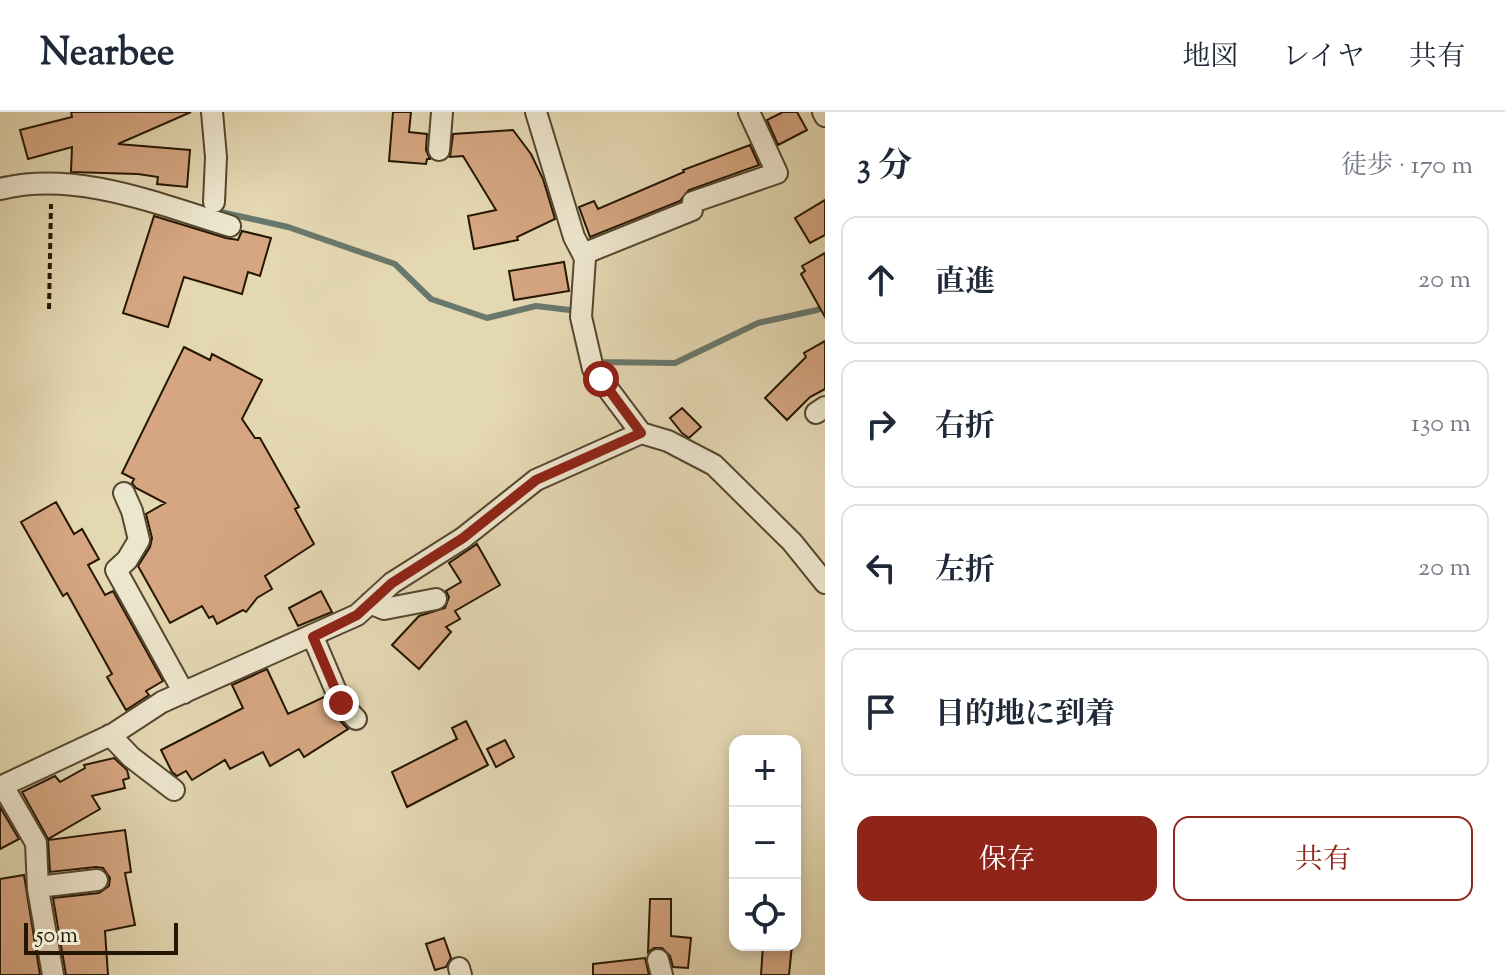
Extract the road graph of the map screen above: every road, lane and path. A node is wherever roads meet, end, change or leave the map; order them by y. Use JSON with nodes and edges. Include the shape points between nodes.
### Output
{"nodes":[{"id":1,"x":212,"y":112,"type":"edge"},
{"id":2,"x":442,"y":112,"type":"edge"},
{"id":3,"x":536,"y":112,"type":"edge"},
{"id":4,"x":749,"y":112,"type":"edge"},
{"id":5,"x":439,"y":150,"type":"dead end"},
{"id":6,"x":52,"y":185,"type":"junction"},
{"id":7,"x":0,"y":189,"type":"edge"},
{"id":8,"x":214,"y":202,"type":"dead end"},
{"id":9,"x":230,"y":226,"type":"dead end"},
{"id":10,"x":583,"y":254,"type":"junction"},
{"id":11,"x":49,"y":309,"type":"dead end"},
{"id":12,"x":641,"y":433,"type":"junction"},
{"id":13,"x":124,"y":493,"type":"dead end"},
{"id":14,"x":825,"y":583,"type":"edge"},
{"id":15,"x":436,"y":599,"type":"dead end"},
{"id":16,"x":370,"y":603,"type":"junction"},
{"id":17,"x":313,"y":637,"type":"junction"},
{"id":18,"x":184,"y":693,"type":"junction"},
{"id":19,"x":356,"y":719,"type":"dead end"},
{"id":20,"x":110,"y":735,"type":"junction"},
{"id":21,"x":2,"y":786,"type":"edge"},
{"id":22,"x":174,"y":790,"type":"dead end"},
{"id":23,"x":97,"y":880,"type":"dead end"},
{"id":24,"x":38,"y":887,"type":"junction"},
{"id":25,"x":53,"y":975,"type":"edge"}],
"edges":[{"from":1,"to":8,"type":"street"},
{"from":2,"to":5,"type":"street"},
{"from":3,"to":10,"type":"street"},
{"from":4,"to":10,"type":"street","via":[[777,173],[693,202],[692,210]]},
{"from":6,"to":7,"type":"street"},
{"from":6,"to":9,"type":"street","via":[[113,190]]},
{"from":6,"to":11,"type":"path"},
{"from":10,"to":12,"type":"street","via":[[581,312],[593,369]]},
{"from":12,"to":14,"type":"street","via":[[714,465],[792,542]]},
{"from":12,"to":16,"type":"street","via":[[536,480]]},
{"from":13,"to":18,"type":"street","via":[[139,540],[116,570]]},
{"from":15,"to":16,"type":"street","via":[[384,609]]},
{"from":16,"to":17,"type":"street"},
{"from":17,"to":18,"type":"street"},
{"from":17,"to":19,"type":"street","via":[[341,703]]},
{"from":18,"to":20,"type":"street"},
{"from":20,"to":21,"type":"street"},
{"from":20,"to":22,"type":"street"},
{"from":21,"to":24,"type":"street","via":[[36,843]]},
{"from":23,"to":24,"type":"street"},
{"from":24,"to":25,"type":"street"}]}
